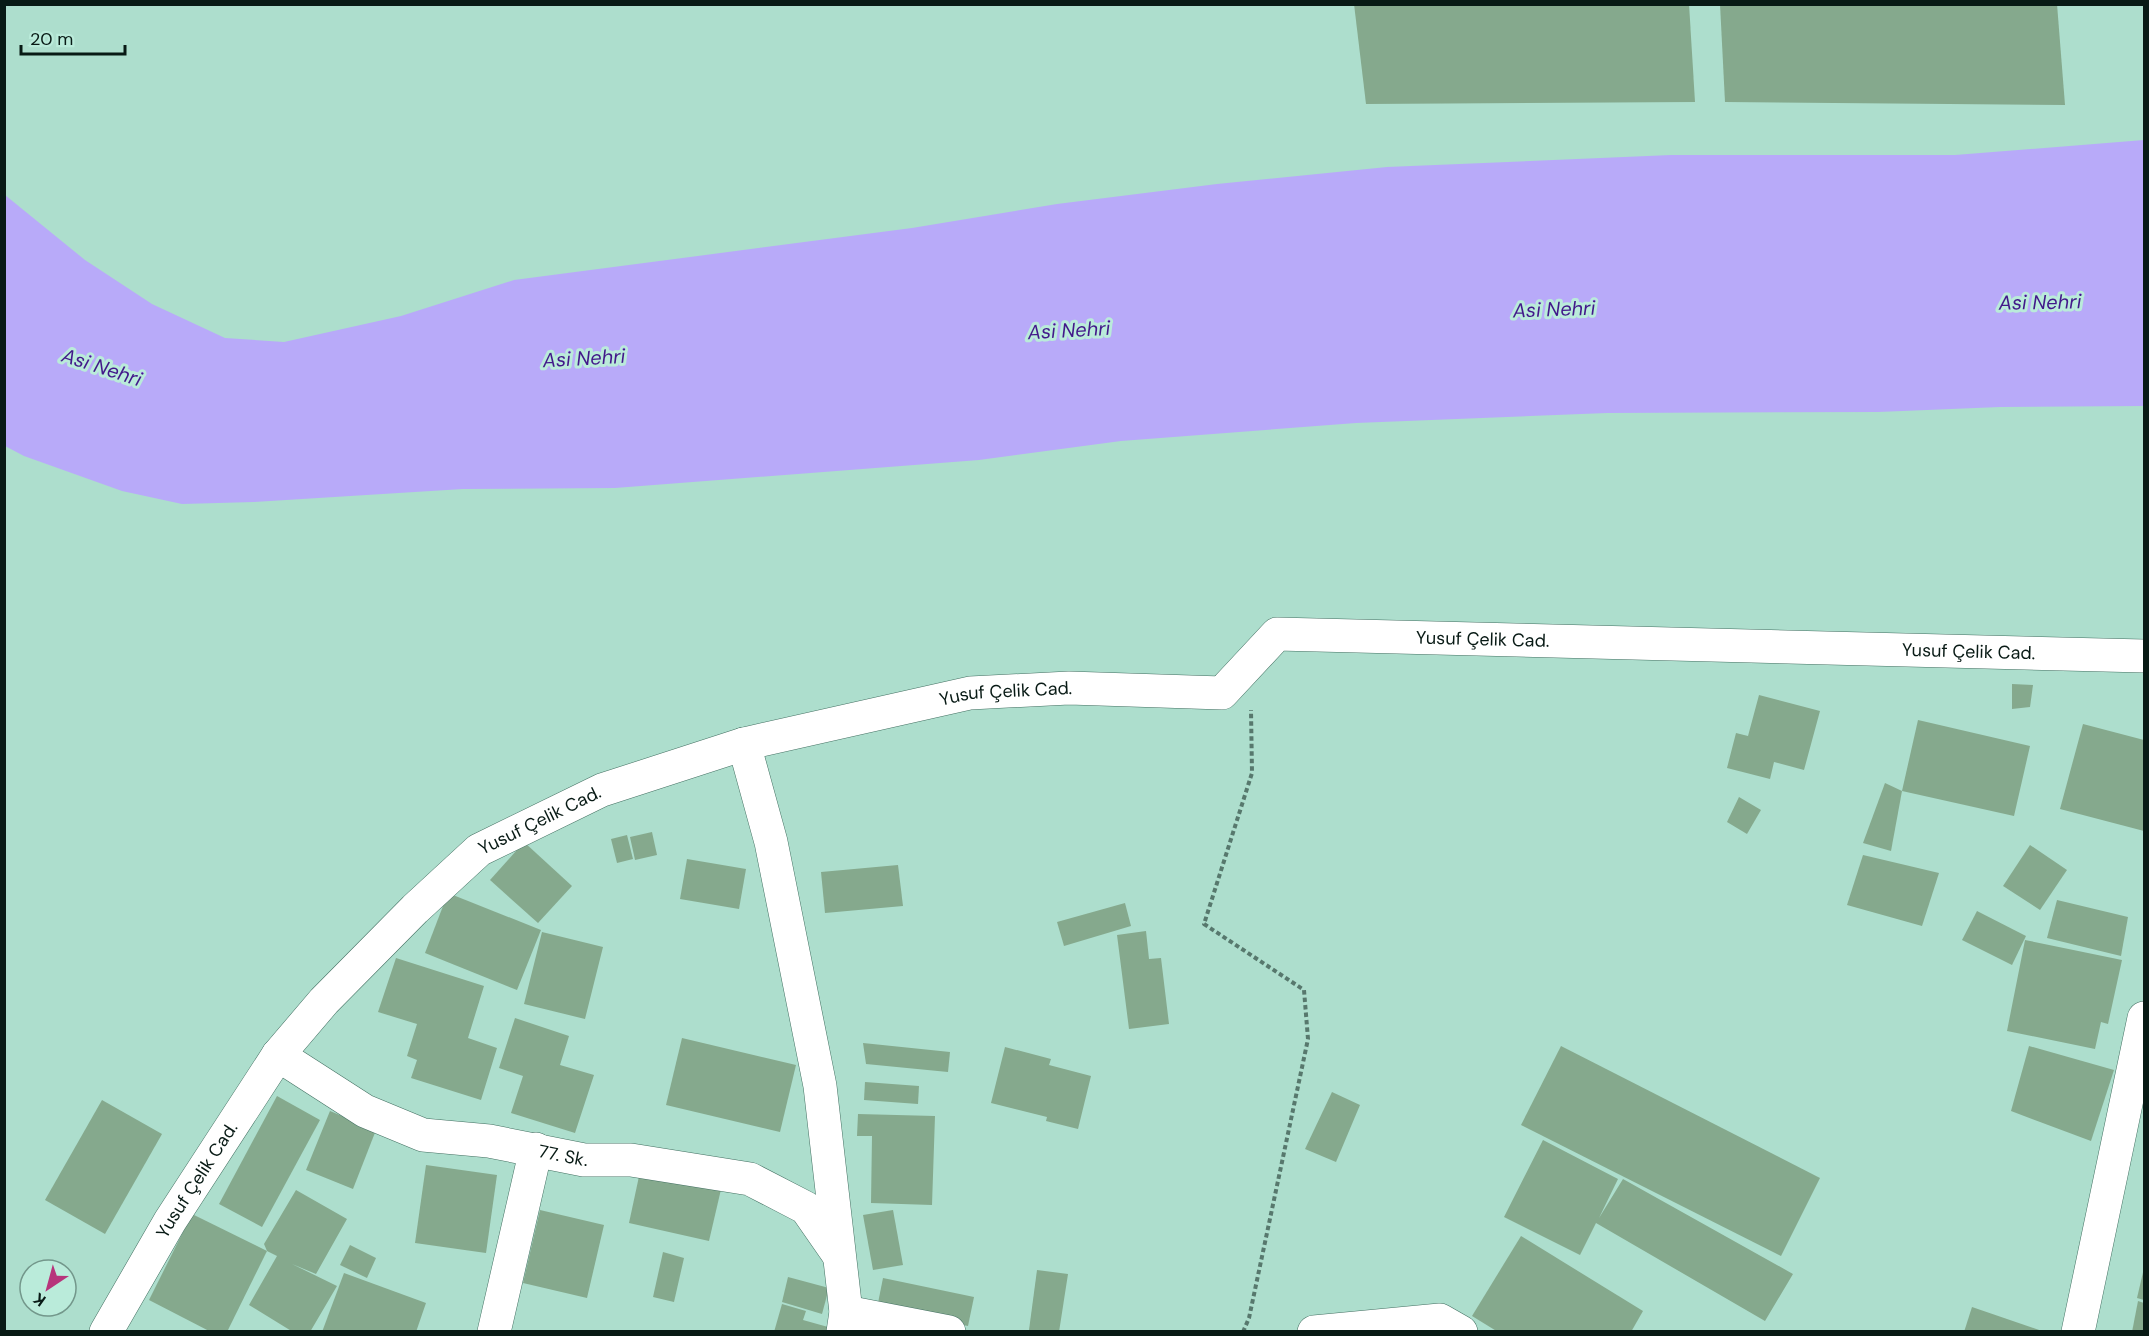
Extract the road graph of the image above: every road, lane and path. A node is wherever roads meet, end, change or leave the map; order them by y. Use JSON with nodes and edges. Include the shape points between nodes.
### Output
{"nodes":[{"id":1,"x":2145,"y":656,"type":"edge"},
{"id":2,"x":1234,"y":681,"type":"junction"},
{"id":3,"x":744,"y":744,"type":"junction"},
{"id":4,"x":2145,"y":1018,"type":"edge"},
{"id":5,"x":278,"y":1055,"type":"junction"},
{"id":6,"x":536,"y":1149,"type":"junction"},
{"id":7,"x":838,"y":1254,"type":"junction"},
{"id":8,"x":844,"y":1322,"type":"edge"},
{"id":9,"x":106,"y":1332,"type":"edge"},
{"id":10,"x":494,"y":1332,"type":"edge"},
{"id":11,"x":949,"y":1332,"type":"edge"},
{"id":12,"x":1243,"y":1332,"type":"edge"},
{"id":13,"x":1314,"y":1332,"type":"edge"},
{"id":14,"x":1461,"y":1332,"type":"edge"},
{"id":15,"x":2078,"y":1332,"type":"edge"}],
"edges":[{"from":1,"to":2,"type":"street","name":"Yusuf Çelik Cad.","via":[[1277,634]]},
{"from":2,"to":3,"type":"street","name":"Yusuf Çelik Cad.","via":[[1222,693],[1069,688],[970,693]]},
{"from":2,"to":12,"type":"path","via":[[1253,713],[1251,773],[1204,924],[1304,990],[1308,1039]]},
{"from":3,"to":5,"type":"street","name":"Yusuf Çelik Cad.","via":[[602,790],[479,850],[324,1001]]},
{"from":3,"to":7,"type":"street","via":[[771,842],[820,1086]]},
{"from":4,"to":15,"type":"street"},
{"from":5,"to":6,"type":"street","name":"77. Sk.","via":[[365,1111],[423,1135]]},
{"from":5,"to":9,"type":"street","name":"Yusuf Çelik Cad.","via":[[170,1221]]},
{"from":6,"to":7,"type":"street","name":"77. Sk.","via":[[584,1160],[631,1160],[750,1179],[807,1208]]},
{"from":6,"to":10,"type":"street"},
{"from":7,"to":8,"type":"street"},
{"from":8,"to":11,"type":"street"},
{"from":13,"to":14,"type":"street","via":[[1440,1320]]}]}
